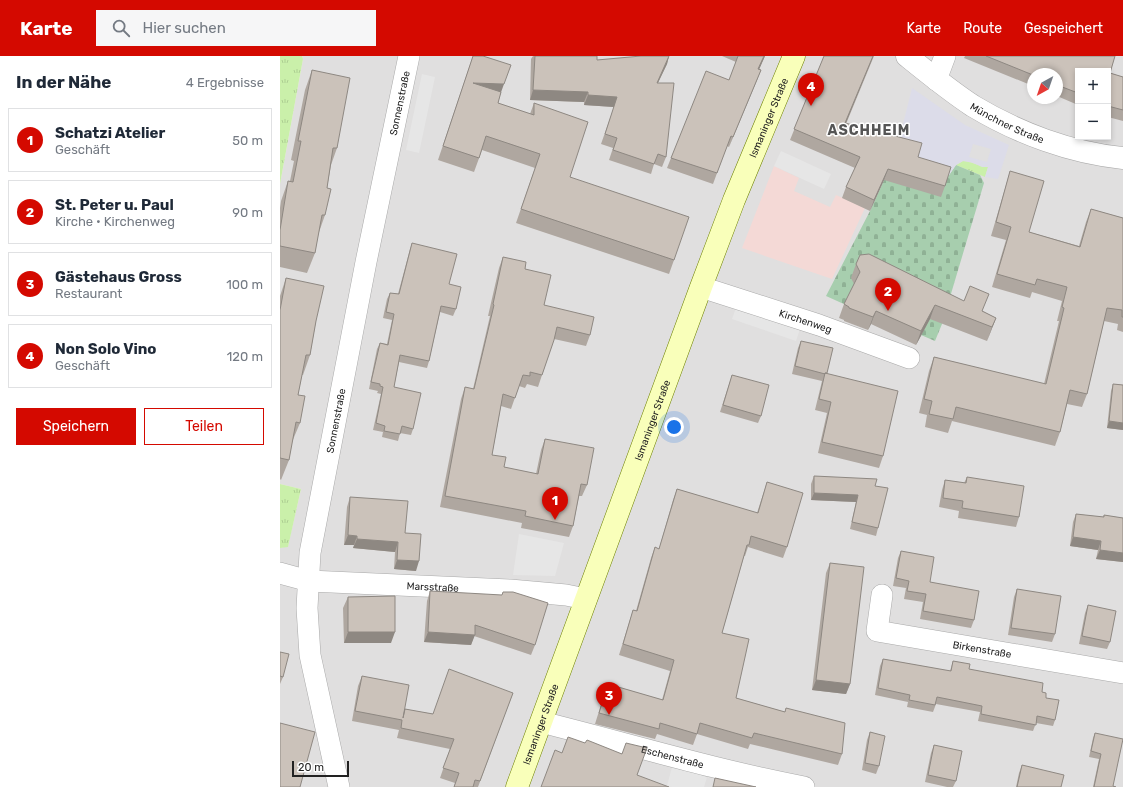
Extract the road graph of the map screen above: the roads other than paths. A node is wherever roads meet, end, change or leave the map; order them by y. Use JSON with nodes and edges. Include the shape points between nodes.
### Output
{"nodes":[{"id":1,"x":409,"y":56,"type":"edge"},
{"id":2,"x":794,"y":56,"type":"edge"},
{"id":3,"x":907,"y":56,"type":"edge"},
{"id":4,"x":945,"y":56,"type":"edge"},
{"id":5,"x":936,"y":80,"type":"junction"},
{"id":6,"x":1123,"y":158,"type":"edge"},
{"id":7,"x":701,"y":288,"type":"junction"},
{"id":8,"x":909,"y":358,"type":"dead end"},
{"id":9,"x":280,"y":573,"type":"edge"},
{"id":10,"x":309,"y":581,"type":"junction"},
{"id":11,"x":882,"y":595,"type":"dead end"},
{"id":12,"x":586,"y":599,"type":"junction"},
{"id":13,"x":1123,"y":673,"type":"edge"},
{"id":14,"x":541,"y":722,"type":"junction"},
{"id":15,"x":339,"y":787,"type":"edge"},
{"id":16,"x":517,"y":787,"type":"edge"},
{"id":17,"x":804,"y":787,"type":"edge"}],
"edges":[{"from":1,"to":10,"type":"street","name":"Sonnenstraße","via":[[310,553]]},
{"from":2,"to":7,"type":"main road","name":"Ismaninger Straße","via":[[734,200]]},
{"from":3,"to":5,"type":"street","name":"Münchner Straße"},
{"from":4,"to":5,"type":"street"},
{"from":5,"to":6,"type":"street","name":"Münchner Straße","via":[[973,106],[1015,128],[1076,150]]},
{"from":7,"to":8,"type":"street","name":"Kirchenweg","via":[[819,325]]},
{"from":7,"to":12,"type":"main road","name":"Ismaninger Straße"},
{"from":9,"to":10,"type":"street","name":"Marsstraße"},
{"from":10,"to":12,"type":"street","name":"Marsstraße","via":[[524,591]]},
{"from":10,"to":15,"type":"street","name":"Sonnenstraße","via":[[307,608],[310,655]]},
{"from":11,"to":13,"type":"street","name":"Birkenstraße","via":[[877,631]]},
{"from":12,"to":14,"type":"main road","name":"Ismaninger Straße"},
{"from":14,"to":16,"type":"main road","name":"Ismaninger Straße"},
{"from":14,"to":17,"type":"street","name":"Eschenstraße","via":[[668,757]]}]}
